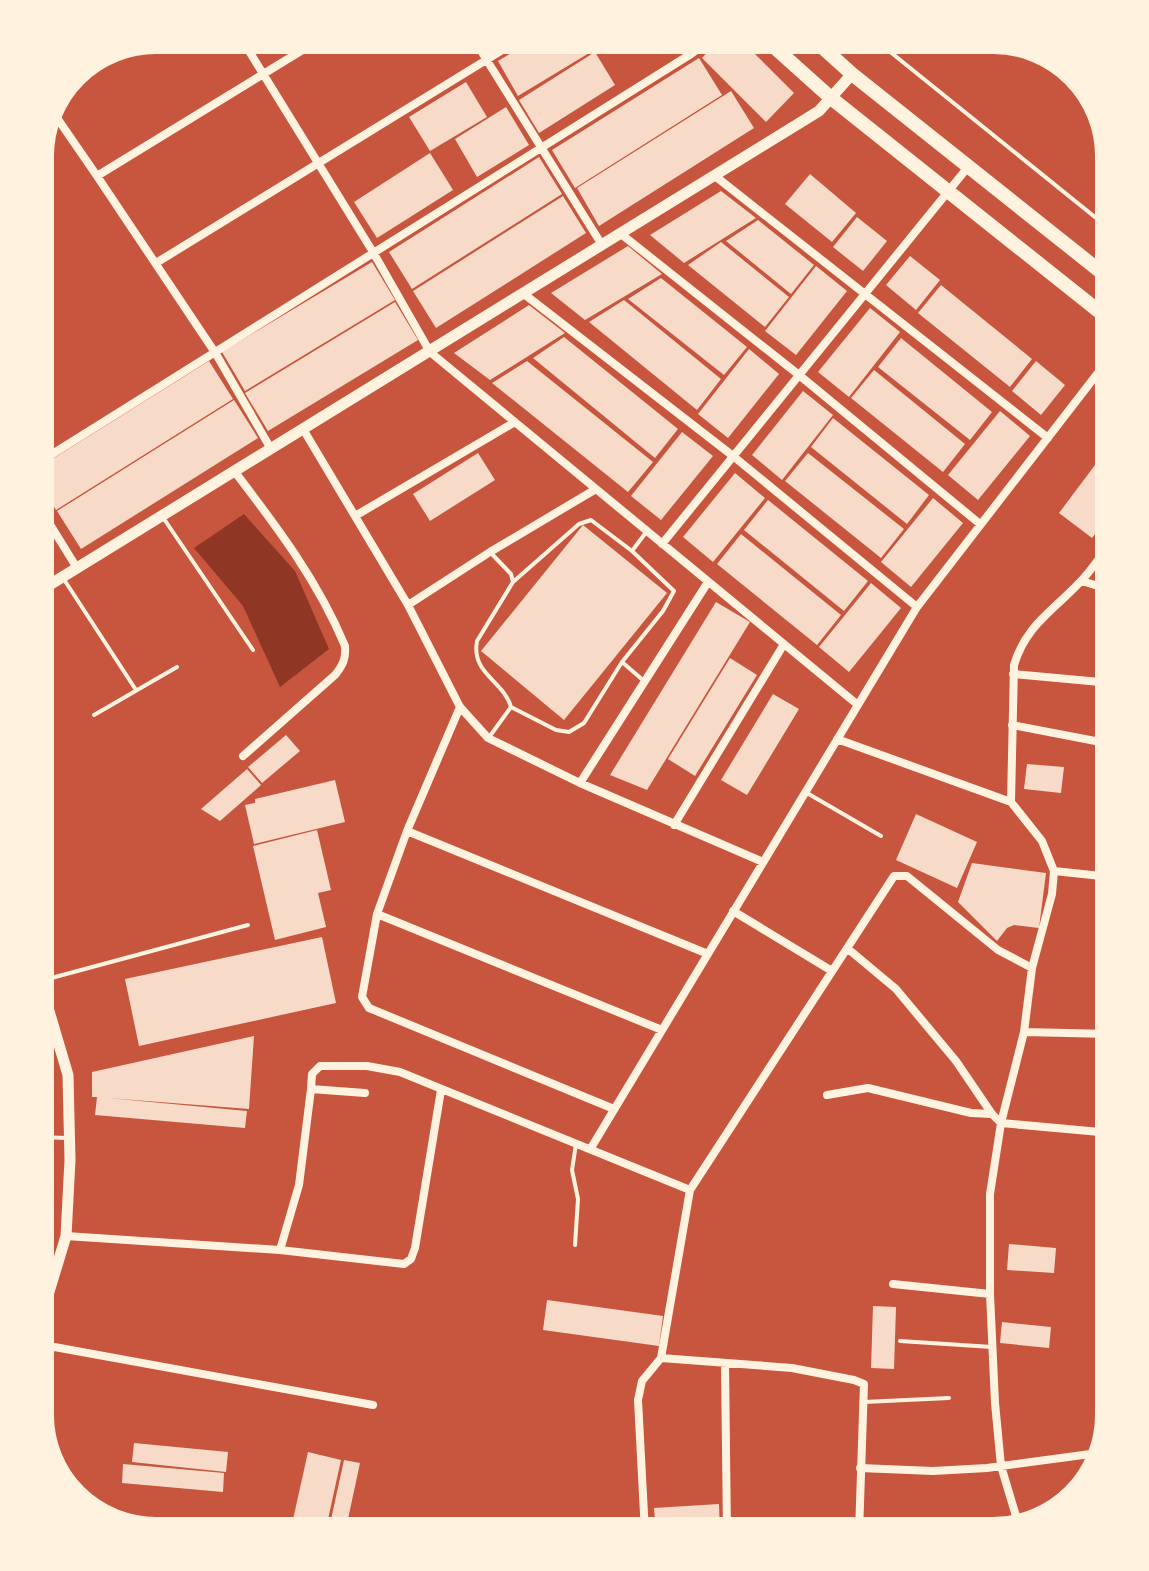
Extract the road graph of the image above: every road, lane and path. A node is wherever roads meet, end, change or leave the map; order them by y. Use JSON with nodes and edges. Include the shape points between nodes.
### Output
{"nodes":[{"id":1,"x":249,"y":52,"type":"edge"},
{"id":2,"x":300,"y":52,"type":"edge"},
{"id":3,"x":482,"y":52,"type":"edge"},
{"id":4,"x":500,"y":52,"type":"edge"},
{"id":5,"x":694,"y":52,"type":"edge"},
{"id":6,"x":780,"y":52,"type":"edge"},
{"id":7,"x":828,"y":52,"type":"edge"},
{"id":8,"x":890,"y":52,"type":"edge"},
{"id":9,"x":487,"y":60,"type":"junction"},
{"id":10,"x":852,"y":74,"type":"junction"},
{"id":11,"x":263,"y":75,"type":"junction"},
{"id":12,"x":831,"y":98,"type":"junction"},
{"id":13,"x":59,"y":121,"type":"edge"},
{"id":14,"x":541,"y":149,"type":"junction"},
{"id":15,"x":317,"y":164,"type":"junction"},
{"id":16,"x":968,"y":167,"type":"junction"},
{"id":17,"x":97,"y":176,"type":"junction"},
{"id":18,"x":715,"y":176,"type":"junction"},
{"id":19,"x":948,"y":192,"type":"junction"},
{"id":20,"x":1097,"y":219,"type":"edge"},
{"id":21,"x":621,"y":234,"type":"junction"},
{"id":22,"x":602,"y":245,"type":"junction"},
{"id":23,"x":373,"y":252,"type":"junction"},
{"id":24,"x":156,"y":263,"type":"junction"},
{"id":25,"x":1097,"y":269,"type":"edge"},
{"id":26,"x":524,"y":294,"type":"junction"},
{"id":27,"x":865,"y":294,"type":"junction"},
{"id":28,"x":1097,"y":310,"type":"edge"},
{"id":29,"x":430,"y":352,"type":"junction"},
{"id":30,"x":216,"y":354,"type":"junction"},
{"id":31,"x":1097,"y":374,"type":"edge"},
{"id":32,"x":799,"y":375,"type":"junction"},
{"id":33,"x":515,"y":422,"type":"junction"},
{"id":34,"x":303,"y":429,"type":"junction"},
{"id":35,"x":1048,"y":438,"type":"junction"},
{"id":36,"x":271,"y":449,"type":"junction"},
{"id":37,"x":52,"y":454,"type":"edge"},
{"id":38,"x":733,"y":456,"type":"junction"},
{"id":39,"x":235,"y":472,"type":"junction"},
{"id":40,"x":596,"y":489,"type":"junction"},
{"id":41,"x":162,"y":516,"type":"junction"},
{"id":42,"x":355,"y":516,"type":"junction"},
{"id":43,"x":980,"y":524,"type":"junction"},
{"id":44,"x":52,"y":528,"type":"edge"},
{"id":45,"x":647,"y":531,"type":"junction"},
{"id":46,"x":662,"y":544,"type":"junction"},
{"id":47,"x":632,"y":551,"type":"junction"},
{"id":48,"x":490,"y":552,"type":"junction"},
{"id":49,"x":1097,"y":561,"type":"edge"},
{"id":50,"x":77,"y":568,"type":"junction"},
{"id":51,"x":62,"y":578,"type":"junction"},
{"id":52,"x":1082,"y":581,"type":"junction"},
{"id":53,"x":513,"y":582,"type":"junction"},
{"id":54,"x":708,"y":582,"type":"junction"},
{"id":55,"x":52,"y":584,"type":"edge"},
{"id":56,"x":1097,"y":586,"type":"edge"},
{"id":57,"x":408,"y":605,"type":"junction"},
{"id":58,"x":917,"y":607,"type":"junction"},
{"id":59,"x":784,"y":644,"type":"junction"},
{"id":60,"x":253,"y":650,"type":"dead end"},
{"id":61,"x":622,"y":662,"type":"junction"},
{"id":62,"x":177,"y":667,"type":"dead end"},
{"id":63,"x":1013,"y":674,"type":"junction"},
{"id":64,"x":644,"y":681,"type":"junction"},
{"id":65,"x":1097,"y":682,"type":"edge"},
{"id":66,"x":136,"y":690,"type":"junction"},
{"id":67,"x":858,"y":705,"type":"junction"},
{"id":68,"x":460,"y":707,"type":"junction"},
{"id":69,"x":511,"y":707,"type":"junction"},
{"id":70,"x":94,"y":715,"type":"dead end"},
{"id":71,"x":1012,"y":725,"type":"junction"},
{"id":72,"x":488,"y":738,"type":"junction"},
{"id":73,"x":837,"y":739,"type":"junction"},
{"id":74,"x":1097,"y":741,"type":"edge"},
{"id":75,"x":243,"y":756,"type":"dead end"},
{"id":76,"x":580,"y":783,"type":"junction"},
{"id":77,"x":805,"y":792,"type":"junction"},
{"id":78,"x":1011,"y":802,"type":"junction"},
{"id":79,"x":674,"y":825,"type":"junction"},
{"id":80,"x":407,"y":831,"type":"junction"},
{"id":81,"x":881,"y":836,"type":"dead end"},
{"id":82,"x":763,"y":862,"type":"junction"},
{"id":83,"x":1054,"y":871,"type":"junction"},
{"id":84,"x":1097,"y":876,"type":"edge"},
{"id":85,"x":733,"y":911,"type":"junction"},
{"id":86,"x":377,"y":914,"type":"junction"},
{"id":87,"x":248,"y":925,"type":"dead end"},
{"id":88,"x":847,"y":948,"type":"junction"},
{"id":89,"x":708,"y":954,"type":"junction"},
{"id":90,"x":1032,"y":968,"type":"junction"},
{"id":91,"x":832,"y":971,"type":"junction"},
{"id":92,"x":52,"y":974,"type":"edge"},
{"id":93,"x":52,"y":1019,"type":"edge"},
{"id":94,"x":662,"y":1030,"type":"junction"},
{"id":95,"x":1024,"y":1032,"type":"junction"},
{"id":96,"x":1097,"y":1034,"type":"edge"},
{"id":97,"x":311,"y":1089,"type":"junction"},
{"id":98,"x":441,"y":1090,"type":"junction"},
{"id":99,"x":365,"y":1093,"type":"dead end"},
{"id":100,"x":827,"y":1095,"type":"dead end"},
{"id":101,"x":614,"y":1109,"type":"junction"},
{"id":102,"x":992,"y":1114,"type":"junction"},
{"id":103,"x":1001,"y":1123,"type":"junction"},
{"id":104,"x":1097,"y":1132,"type":"edge"},
{"id":105,"x":52,"y":1137,"type":"edge"},
{"id":106,"x":69,"y":1138,"type":"junction"},
{"id":107,"x":576,"y":1143,"type":"junction"},
{"id":108,"x":591,"y":1148,"type":"junction"},
{"id":109,"x":690,"y":1190,"type":"junction"},
{"id":110,"x":66,"y":1236,"type":"junction"},
{"id":111,"x":575,"y":1245,"type":"dead end"},
{"id":112,"x":280,"y":1250,"type":"junction"},
{"id":113,"x":52,"y":1261,"type":"edge"},
{"id":114,"x":58,"y":1261,"type":"junction"},
{"id":115,"x":52,"y":1281,"type":"edge"},
{"id":116,"x":893,"y":1284,"type":"dead end"},
{"id":117,"x":990,"y":1294,"type":"junction"},
{"id":118,"x":900,"y":1341,"type":"dead end"},
{"id":119,"x":52,"y":1347,"type":"edge"},
{"id":120,"x":992,"y":1347,"type":"junction"},
{"id":121,"x":661,"y":1358,"type":"junction"},
{"id":122,"x":725,"y":1363,"type":"junction"},
{"id":123,"x":949,"y":1398,"type":"dead end"},
{"id":124,"x":864,"y":1402,"type":"junction"},
{"id":125,"x":373,"y":1405,"type":"dead end"},
{"id":126,"x":1089,"y":1454,"type":"edge"},
{"id":127,"x":1001,"y":1466,"type":"junction"},
{"id":128,"x":860,"y":1468,"type":"junction"},
{"id":129,"x":1016,"y":1516,"type":"edge"},
{"id":130,"x":644,"y":1519,"type":"edge"},
{"id":131,"x":727,"y":1519,"type":"edge"},
{"id":132,"x":859,"y":1519,"type":"edge"}],
"edges":[{"from":1,"to":11,"type":"street"},
{"from":2,"to":11,"type":"street"},
{"from":3,"to":9,"type":"street"},
{"from":4,"to":9,"type":"street"},
{"from":5,"to":14,"type":"street"},
{"from":6,"to":12,"type":"highway"},
{"from":7,"to":10,"type":"highway"},
{"from":8,"to":20,"type":"lane"},
{"from":9,"to":14,"type":"street"},
{"from":9,"to":15,"type":"street"},
{"from":10,"to":12,"type":"street"},
{"from":10,"to":16,"type":"highway"},
{"from":11,"to":15,"type":"street"},
{"from":11,"to":17,"type":"street"},
{"from":12,"to":18,"type":"street","via":[[819,111]]},
{"from":12,"to":19,"type":"highway"},
{"from":13,"to":17,"type":"street"},
{"from":14,"to":22,"type":"street"},
{"from":14,"to":23,"type":"street"},
{"from":15,"to":23,"type":"street"},
{"from":15,"to":24,"type":"street"},
{"from":16,"to":19,"type":"street"},
{"from":16,"to":25,"type":"highway"},
{"from":17,"to":24,"type":"street"},
{"from":18,"to":21,"type":"street"},
{"from":18,"to":27,"type":"street"},
{"from":19,"to":27,"type":"street"},
{"from":19,"to":28,"type":"highway"},
{"from":21,"to":22,"type":"street"},
{"from":21,"to":32,"type":"street"},
{"from":22,"to":26,"type":"street"},
{"from":23,"to":29,"type":"street"},
{"from":23,"to":30,"type":"street"},
{"from":24,"to":30,"type":"street"},
{"from":26,"to":29,"type":"street"},
{"from":26,"to":38,"type":"street"},
{"from":27,"to":32,"type":"street"},
{"from":27,"to":35,"type":"street"},
{"from":29,"to":33,"type":"street"},
{"from":29,"to":34,"type":"street"},
{"from":30,"to":36,"type":"street"},
{"from":30,"to":37,"type":"street"},
{"from":31,"to":35,"type":"street"},
{"from":32,"to":38,"type":"street"},
{"from":32,"to":43,"type":"street"},
{"from":33,"to":40,"type":"street"},
{"from":33,"to":42,"type":"street"},
{"from":34,"to":36,"type":"street"},
{"from":34,"to":42,"type":"street"},
{"from":35,"to":43,"type":"street"},
{"from":36,"to":39,"type":"street"},
{"from":38,"to":46,"type":"street"},
{"from":38,"to":58,"type":"street"},
{"from":39,"to":41,"type":"street"},
{"from":39,"to":75,"type":"street","via":[[326,601],[345,646],[343,666],[335,675]]},
{"from":40,"to":45,"type":"street"},
{"from":40,"to":48,"type":"street"},
{"from":41,"to":50,"type":"street"},
{"from":41,"to":60,"type":"lane"},
{"from":42,"to":57,"type":"street"},
{"from":43,"to":58,"type":"street"},
{"from":44,"to":50,"type":"street"},
{"from":45,"to":46,"type":"street"},
{"from":45,"to":47,"type":"lane"},
{"from":46,"to":54,"type":"street"},
{"from":47,"to":53,"type":"lane","via":[[586,520]]},
{"from":47,"to":61,"type":"lane","via":[[674,591]]},
{"from":48,"to":53,"type":"lane"},
{"from":48,"to":57,"type":"street"},
{"from":49,"to":52,"type":"street"},
{"from":50,"to":51,"type":"street"},
{"from":51,"to":55,"type":"street"},
{"from":51,"to":66,"type":"lane"},
{"from":52,"to":56,"type":"street"},
{"from":52,"to":63,"type":"street","via":[[1031,629],[1019,646]]},
{"from":53,"to":69,"type":"lane","via":[[475,652]]},
{"from":54,"to":59,"type":"street"},
{"from":54,"to":64,"type":"street"},
{"from":57,"to":68,"type":"street"},
{"from":58,"to":67,"type":"street"},
{"from":59,"to":67,"type":"street"},
{"from":59,"to":79,"type":"street"},
{"from":61,"to":64,"type":"lane"},
{"from":61,"to":69,"type":"lane","via":[[584,723],[569,732]]},
{"from":62,"to":66,"type":"lane"},
{"from":63,"to":65,"type":"street"},
{"from":63,"to":71,"type":"street"},
{"from":64,"to":76,"type":"street"},
{"from":66,"to":70,"type":"lane"},
{"from":67,"to":73,"type":"street"},
{"from":68,"to":72,"type":"street"},
{"from":68,"to":80,"type":"street"},
{"from":69,"to":72,"type":"lane"},
{"from":71,"to":74,"type":"street"},
{"from":71,"to":78,"type":"street"},
{"from":72,"to":76,"type":"street"},
{"from":73,"to":77,"type":"street"},
{"from":73,"to":78,"type":"street"},
{"from":76,"to":79,"type":"street"},
{"from":77,"to":81,"type":"lane"},
{"from":77,"to":82,"type":"street"},
{"from":78,"to":83,"type":"street","via":[[1042,841]]},
{"from":79,"to":82,"type":"street"},
{"from":80,"to":86,"type":"street"},
{"from":80,"to":89,"type":"street"},
{"from":82,"to":85,"type":"street"},
{"from":83,"to":84,"type":"street"},
{"from":83,"to":90,"type":"street"},
{"from":85,"to":89,"type":"street"},
{"from":85,"to":91,"type":"street"},
{"from":86,"to":94,"type":"street"},
{"from":86,"to":101,"type":"street","via":[[362,997],[369,1008]]},
{"from":87,"to":92,"type":"lane"},
{"from":88,"to":90,"type":"street","via":[[898,874],[998,950]]},
{"from":88,"to":91,"type":"street"},
{"from":88,"to":102,"type":"street","via":[[896,989]]},
{"from":89,"to":94,"type":"street"},
{"from":90,"to":95,"type":"street"},
{"from":91,"to":109,"type":"street"},
{"from":93,"to":106,"type":"street","via":[[68,1075]]},
{"from":94,"to":101,"type":"street"},
{"from":95,"to":96,"type":"street"},
{"from":95,"to":103,"type":"street"},
{"from":97,"to":98,"type":"street","via":[[312,1074],[331,1065],[400,1072]]},
{"from":97,"to":99,"type":"street"},
{"from":97,"to":112,"type":"street","via":[[299,1185]]},
{"from":98,"to":107,"type":"street"},
{"from":98,"to":112,"type":"street","via":[[411,1259],[404,1264]]},
{"from":100,"to":102,"type":"street","via":[[868,1088]]},
{"from":101,"to":108,"type":"street"},
{"from":102,"to":103,"type":"street"},
{"from":103,"to":104,"type":"street"},
{"from":103,"to":117,"type":"street","via":[[990,1194]]},
{"from":105,"to":106,"type":"lane"},
{"from":106,"to":110,"type":"street"},
{"from":107,"to":108,"type":"street"},
{"from":107,"to":111,"type":"lane"},
{"from":108,"to":109,"type":"street"},
{"from":109,"to":121,"type":"street"},
{"from":110,"to":112,"type":"street"},
{"from":110,"to":114,"type":"street"},
{"from":113,"to":114,"type":"lane"},
{"from":114,"to":115,"type":"street"},
{"from":116,"to":117,"type":"street"},
{"from":117,"to":120,"type":"street"},
{"from":118,"to":120,"type":"lane"},
{"from":119,"to":125,"type":"street"},
{"from":120,"to":127,"type":"street"},
{"from":121,"to":122,"type":"street"},
{"from":121,"to":130,"type":"street","via":[[642,1381],[638,1400]]},
{"from":122,"to":124,"type":"street","via":[[854,1380],[864,1384]]},
{"from":122,"to":131,"type":"street"},
{"from":123,"to":124,"type":"lane"},
{"from":124,"to":128,"type":"street"},
{"from":126,"to":127,"type":"street"},
{"from":127,"to":128,"type":"street","via":[[933,1471]]},
{"from":127,"to":129,"type":"street"},
{"from":128,"to":132,"type":"street"}]}
